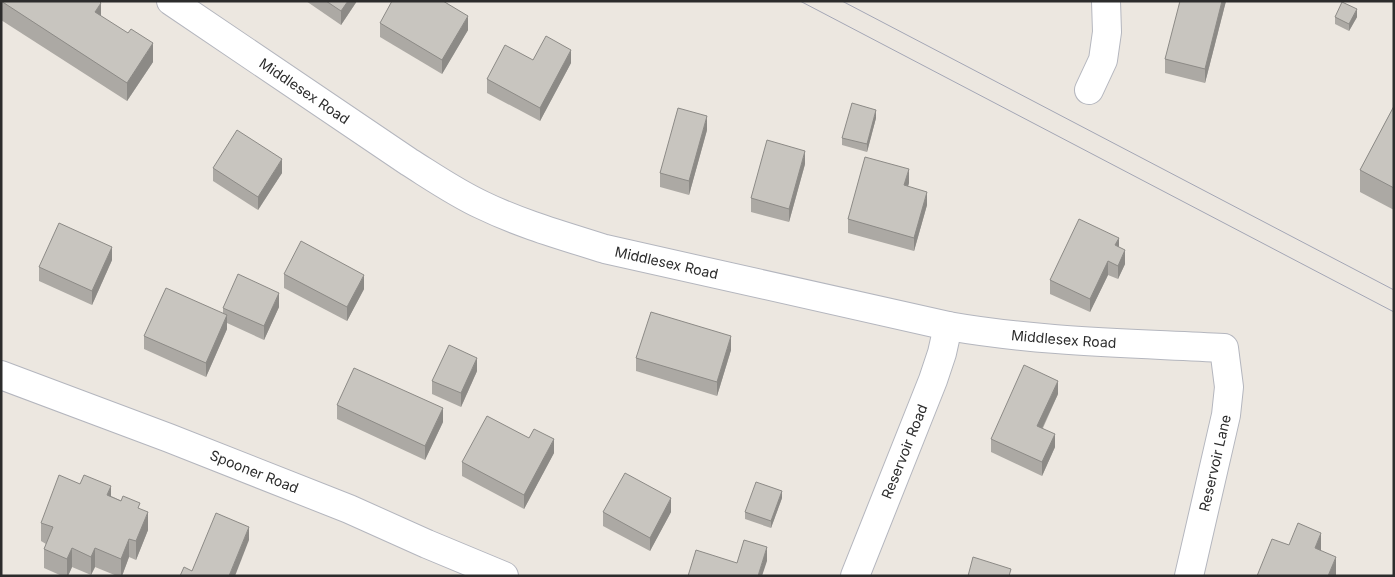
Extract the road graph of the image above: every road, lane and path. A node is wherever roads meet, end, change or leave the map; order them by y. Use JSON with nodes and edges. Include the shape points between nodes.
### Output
{"nodes":[{"id":1,"x":172,"y":1,"type":"edge"},
{"id":2,"x":1106,"y":1,"type":"edge"},
{"id":3,"x":1089,"y":90,"type":"dead end"},
{"id":4,"x":948,"y":326,"type":"junction"},
{"id":5,"x":1224,"y":348,"type":"joint"},
{"id":6,"x":1,"y":375,"type":"edge"},
{"id":7,"x":504,"y":576,"type":"edge"},
{"id":8,"x":855,"y":576,"type":"edge"},
{"id":9,"x":1188,"y":576,"type":"edge"}],
"edges":[{"from":1,"to":4,"type":"street","name":"Middlesex Road","via":[[409,162],[481,205],[554,234],[606,249]]},
{"from":2,"to":3,"type":"street","via":[[1107,32],[1102,60]]},
{"from":4,"to":5,"type":"street","name":"Middlesex Road","via":[[1030,337]]},
{"from":4,"to":8,"type":"street","name":"Reservoir Road","via":[[933,380]]},
{"from":5,"to":9,"type":"street","name":"Reservoir Lane","via":[[1229,387],[1226,415]]},
{"from":6,"to":7,"type":"street","name":"Spooner Road","via":[[349,509]]}]}
